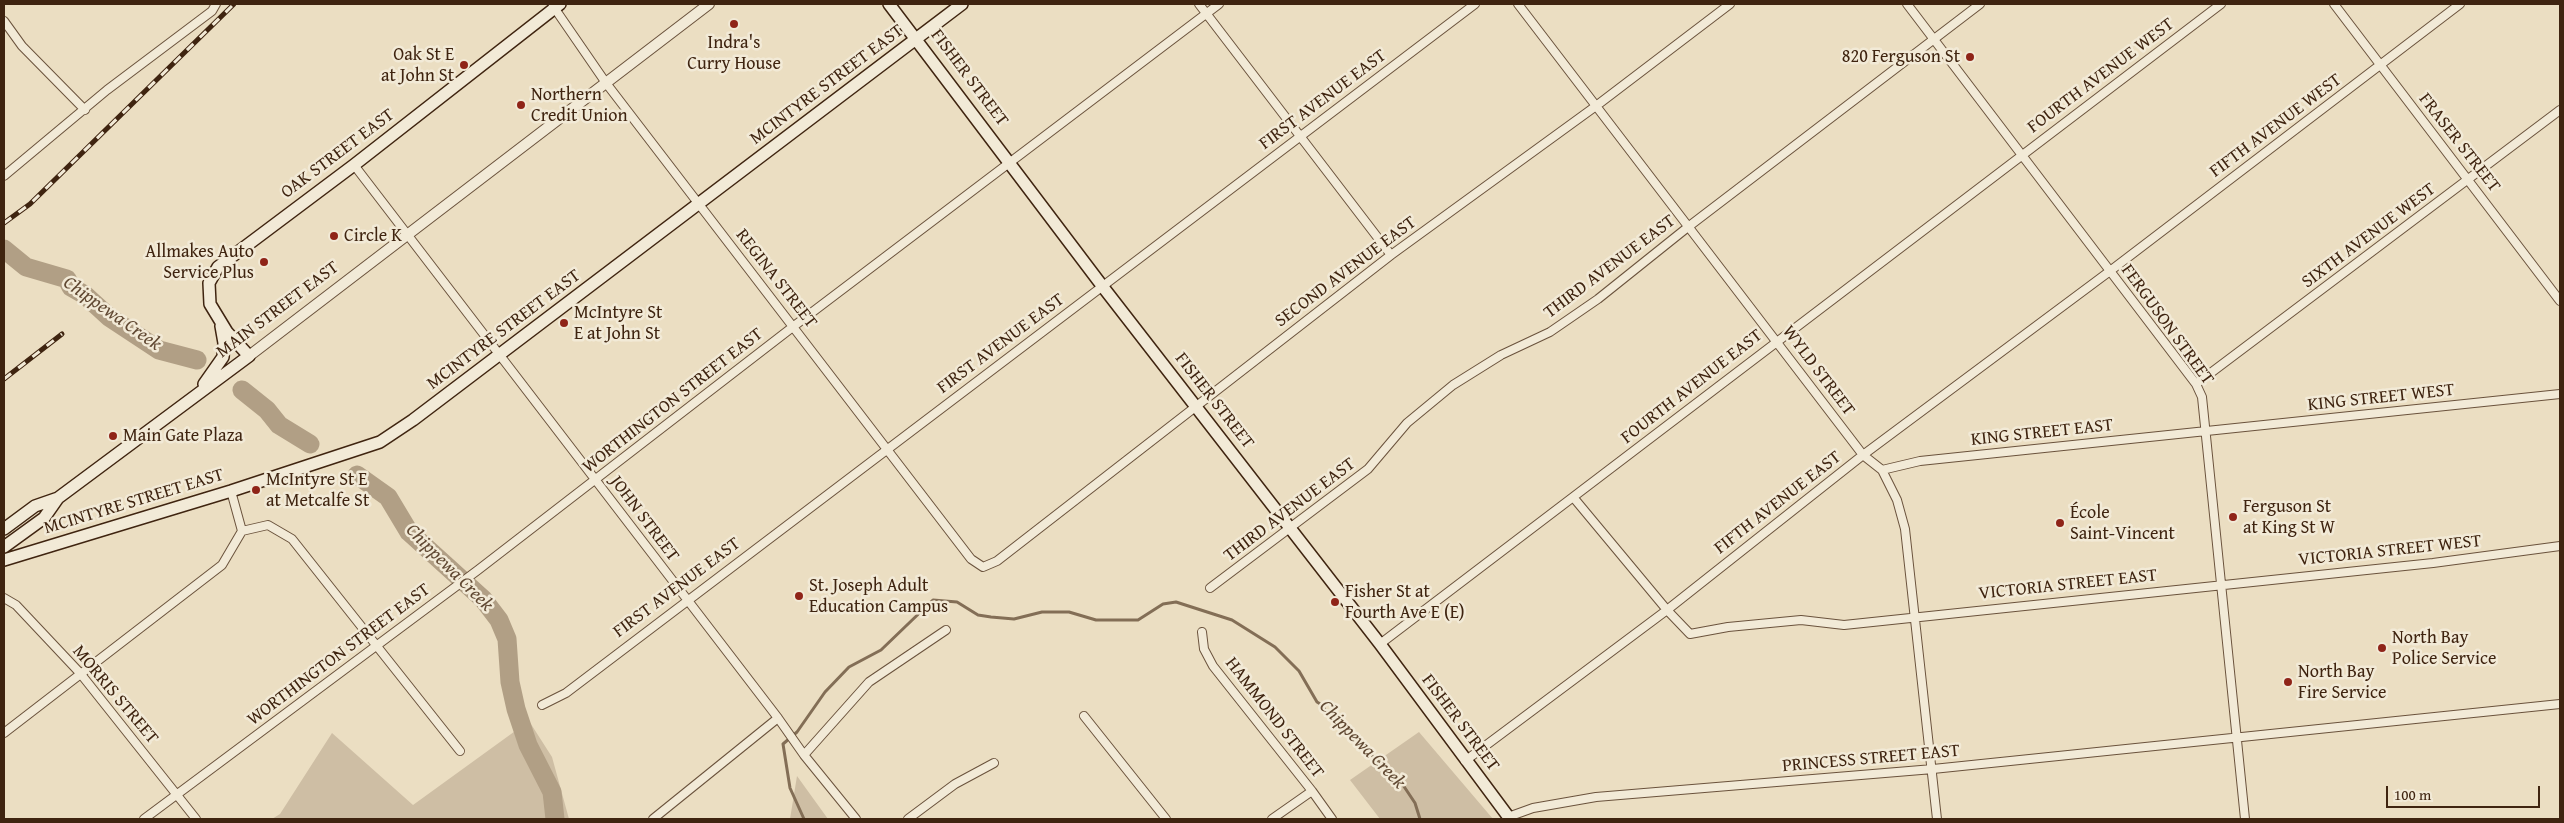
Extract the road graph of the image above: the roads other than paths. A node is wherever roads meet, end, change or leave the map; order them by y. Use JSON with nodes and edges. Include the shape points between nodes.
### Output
{"nodes":[{"id":1,"x":216,"y":4,"type":"edge"},
{"id":2,"x":709,"y":4,"type":"edge"},
{"id":3,"x":889,"y":4,"type":"edge"},
{"id":4,"x":962,"y":4,"type":"edge"},
{"id":5,"x":1199,"y":4,"type":"edge"},
{"id":6,"x":1219,"y":4,"type":"edge"},
{"id":7,"x":1474,"y":4,"type":"edge"},
{"id":8,"x":1518,"y":4,"type":"edge"},
{"id":9,"x":1730,"y":4,"type":"edge"},
{"id":10,"x":1907,"y":4,"type":"edge"},
{"id":11,"x":1980,"y":4,"type":"edge"},
{"id":12,"x":2221,"y":4,"type":"edge"},
{"id":13,"x":2334,"y":4,"type":"edge"},
{"id":14,"x":2460,"y":4,"type":"edge"},
{"id":15,"x":555,"y":5,"type":"edge"},
{"id":16,"x":1206,"y":14,"type":"junction"},
{"id":17,"x":4,"y":21,"type":"edge"},
{"id":18,"x":916,"y":38,"type":"junction"},
{"id":19,"x":1934,"y":38,"type":"junction"},
{"id":20,"x":2379,"y":66,"type":"junction"},
{"id":21,"x":606,"y":82,"type":"junction"},
{"id":22,"x":1596,"y":106,"type":"junction"},
{"id":23,"x":84,"y":110,"type":"junction"},
{"id":24,"x":2560,"y":110,"type":"edge"},
{"id":25,"x":1300,"y":136,"type":"junction"},
{"id":26,"x":2022,"y":154,"type":"junction"},
{"id":27,"x":1010,"y":162,"type":"junction"},
{"id":28,"x":354,"y":164,"type":"junction"},
{"id":29,"x":4,"y":176,"type":"edge"},
{"id":30,"x":2468,"y":180,"type":"junction"},
{"id":31,"x":699,"y":204,"type":"junction"},
{"id":32,"x":1688,"y":227,"type":"junction"},
{"id":33,"x":407,"y":234,"type":"junction"},
{"id":34,"x":1391,"y":255,"type":"junction"},
{"id":35,"x":2110,"y":272,"type":"junction"},
{"id":36,"x":1103,"y":287,"type":"junction"},
{"id":37,"x":2559,"y":296,"type":"edge"},
{"id":38,"x":220,"y":320,"type":"junction"},
{"id":39,"x":794,"y":326,"type":"junction"},
{"id":40,"x":1776,"y":341,"type":"junction"},
{"id":41,"x":500,"y":355,"type":"junction"},
{"id":42,"x":249,"y":356,"type":"junction"},
{"id":43,"x":2196,"y":384,"type":"junction"},
{"id":44,"x":199,"y":392,"type":"junction"},
{"id":45,"x":2560,"y":394,"type":"edge"},
{"id":46,"x":1196,"y":406,"type":"junction"},
{"id":47,"x":2206,"y":431,"type":"junction"},
{"id":48,"x":887,"y":448,"type":"junction"},
{"id":49,"x":1863,"y":455,"type":"junction"},
{"id":50,"x":1882,"y":470,"type":"junction"},
{"id":51,"x":596,"y":480,"type":"junction"},
{"id":52,"x":231,"y":491,"type":"junction"},
{"id":53,"x":1573,"y":497,"type":"junction"},
{"id":54,"x":58,"y":498,"type":"junction"},
{"id":55,"x":4,"y":529,"type":"edge"},
{"id":56,"x":1290,"y":529,"type":"junction"},
{"id":57,"x":242,"y":531,"type":"junction"},
{"id":58,"x":2560,"y":546,"type":"edge"},
{"id":59,"x":4,"y":547,"type":"edge"},
{"id":60,"x":4,"y":560,"type":"edge"},
{"id":61,"x":983,"y":567,"type":"joint"},
{"id":62,"x":2222,"y":584,"type":"junction"},
{"id":63,"x":1210,"y":588,"type":"dead end"},
{"id":64,"x":4,"y":598,"type":"edge"},
{"id":65,"x":687,"y":600,"type":"junction"},
{"id":66,"x":1667,"y":610,"type":"junction"},
{"id":67,"x":1916,"y":616,"type":"junction"},
{"id":68,"x":946,"y":630,"type":"dead end"},
{"id":69,"x":1202,"y":632,"type":"dead end"},
{"id":70,"x":1380,"y":644,"type":"junction"},
{"id":71,"x":377,"y":645,"type":"junction"},
{"id":72,"x":80,"y":673,"type":"junction"},
{"id":73,"x":2560,"y":704,"type":"edge"},
{"id":74,"x":542,"y":705,"type":"dead end"},
{"id":75,"x":1084,"y":716,"type":"dead end"},
{"id":76,"x":779,"y":720,"type":"junction"},
{"id":77,"x":4,"y":733,"type":"edge"},
{"id":78,"x":2237,"y":738,"type":"junction"},
{"id":79,"x":460,"y":751,"type":"dead end"},
{"id":80,"x":804,"y":755,"type":"junction"},
{"id":81,"x":1465,"y":761,"type":"junction"},
{"id":82,"x":994,"y":763,"type":"dead end"},
{"id":83,"x":1933,"y":769,"type":"junction"},
{"id":84,"x":1312,"y":791,"type":"junction"},
{"id":85,"x":177,"y":794,"type":"junction"},
{"id":86,"x":1509,"y":818,"type":"edge"},
{"id":87,"x":144,"y":819,"type":"edge"},
{"id":88,"x":196,"y":819,"type":"edge"},
{"id":89,"x":653,"y":819,"type":"edge"},
{"id":90,"x":856,"y":819,"type":"edge"},
{"id":91,"x":908,"y":819,"type":"edge"},
{"id":92,"x":1166,"y":819,"type":"edge"},
{"id":93,"x":1272,"y":819,"type":"edge"},
{"id":94,"x":1332,"y":819,"type":"edge"},
{"id":95,"x":1937,"y":819,"type":"edge"},
{"id":96,"x":2245,"y":819,"type":"edge"}],
"edges":[{"from":1,"to":23,"type":"street","via":[[212,11]]},
{"from":2,"to":21,"type":"street","name":"MAIN STREET EAST"},
{"from":3,"to":18,"type":"main road","name":"FISHER STREET"},
{"from":4,"to":18,"type":"main road","name":"MCINTYRE STREET EAST"},
{"from":5,"to":16,"type":"street"},
{"from":6,"to":16,"type":"street","name":"WORTHINGTON STREET EAST"},
{"from":7,"to":25,"type":"street","name":"FIRST AVENUE EAST"},
{"from":8,"to":22,"type":"street","name":"WYLD STREET"},
{"from":9,"to":22,"type":"street","name":"SECOND AVENUE EAST"},
{"from":10,"to":19,"type":"street","name":"FERGUSON STREET"},
{"from":11,"to":19,"type":"street","name":"THIRD AVENUE EAST"},
{"from":12,"to":26,"type":"street","name":"FOURTH AVENUE WEST"},
{"from":13,"to":20,"type":"street","name":"FRASER STREET"},
{"from":14,"to":20,"type":"street","name":"FIFTH AVENUE WEST"},
{"from":15,"to":21,"type":"street","name":"REGINA STREET"},
{"from":15,"to":28,"type":"main road","name":"OAK STREET EAST"},
{"from":16,"to":25,"type":"street"},
{"from":16,"to":27,"type":"street","name":"WORTHINGTON STREET EAST"},
{"from":17,"to":23,"type":"street","via":[[22,46]]},
{"from":18,"to":27,"type":"main road","name":"FISHER STREET"},
{"from":18,"to":31,"type":"main road","name":"MCINTYRE STREET EAST"},
{"from":19,"to":26,"type":"street","name":"FERGUSON STREET"},
{"from":19,"to":32,"type":"street","name":"THIRD AVENUE EAST"},
{"from":20,"to":30,"type":"street","name":"FRASER STREET"},
{"from":20,"to":35,"type":"street","name":"FIFTH AVENUE WEST"},
{"from":21,"to":31,"type":"street","name":"REGINA STREET"},
{"from":21,"to":33,"type":"street","name":"MAIN STREET EAST"},
{"from":22,"to":32,"type":"street","name":"WYLD STREET"},
{"from":22,"to":34,"type":"street","name":"SECOND AVENUE EAST"},
{"from":23,"to":29,"type":"street"},
{"from":24,"to":30,"type":"street","name":"SIXTH AVENUE WEST"},
{"from":25,"to":34,"type":"street"},
{"from":25,"to":36,"type":"street","name":"FIRST AVENUE EAST"},
{"from":26,"to":35,"type":"street","name":"FERGUSON STREET"},
{"from":26,"to":40,"type":"street","name":"FOURTH AVENUE EAST"},
{"from":27,"to":36,"type":"main road","name":"FISHER STREET"},
{"from":27,"to":39,"type":"street","name":"WORTHINGTON STREET EAST"},
{"from":28,"to":33,"type":"street","name":"JOHN STREET"},
{"from":28,"to":38,"type":"main road","name":"OAK STREET EAST","via":[[218,267],[209,282],[210,304]]},
{"from":30,"to":37,"type":"street","name":"FRASER STREET"},
{"from":30,"to":43,"type":"street","name":"SIXTH AVENUE WEST"},
{"from":31,"to":39,"type":"street","name":"REGINA STREET"},
{"from":31,"to":41,"type":"main road","name":"MCINTYRE STREET EAST"},
{"from":32,"to":40,"type":"street","name":"WYLD STREET"},
{"from":32,"to":56,"type":"street","name":"THIRD AVENUE EAST","via":[[1598,299],[1558,326],[1501,355],[1453,385],[1407,423],[1368,470]]},
{"from":33,"to":41,"type":"street","name":"JOHN STREET"},
{"from":33,"to":42,"type":"street","name":"MAIN STREET EAST"},
{"from":34,"to":46,"type":"street","name":"SECOND AVENUE EAST"},
{"from":35,"to":43,"type":"street","name":"FERGUSON STREET"},
{"from":35,"to":49,"type":"street","name":"FIFTH AVENUE EAST"},
{"from":36,"to":46,"type":"main road","name":"FISHER STREET"},
{"from":36,"to":48,"type":"street","name":"FIRST AVENUE EAST"},
{"from":38,"to":42,"type":"main road","name":"OAK STREET EAST"},
{"from":38,"to":44,"type":"main road","via":[[223,357]]},
{"from":39,"to":48,"type":"street","name":"REGINA STREET"},
{"from":39,"to":51,"type":"street","name":"WORTHINGTON STREET EAST"},
{"from":40,"to":49,"type":"street","name":"WYLD STREET"},
{"from":40,"to":53,"type":"street","name":"FOURTH AVENUE EAST"},
{"from":41,"to":51,"type":"street","name":"JOHN STREET"},
{"from":41,"to":52,"type":"main road","name":"MCINTYRE STREET EAST","via":[[380,442]]},
{"from":42,"to":44,"type":"main road","name":"MAIN STREET EAST"},
{"from":43,"to":47,"type":"street","name":"FERGUSON STREET","via":[[2202,397]]},
{"from":44,"to":54,"type":"main road","name":"MAIN STREET EAST"},
{"from":45,"to":47,"type":"street","name":"KING STREET WEST"},
{"from":46,"to":56,"type":"main road","name":"FISHER STREET"},
{"from":46,"to":61,"type":"street","name":"SECOND AVENUE EAST","via":[[997,561]]},
{"from":47,"to":50,"type":"street","name":"KING STREET EAST","via":[[1920,461]]},
{"from":47,"to":62,"type":"street","name":"FERGUSON STREET"},
{"from":48,"to":61,"type":"street","name":"REGINA STREET","via":[[971,559]]},
{"from":48,"to":65,"type":"street","name":"FIRST AVENUE EAST"},
{"from":49,"to":50,"type":"street","name":"WYLD STREET"},
{"from":49,"to":66,"type":"street","name":"FIFTH AVENUE EAST"},
{"from":50,"to":67,"type":"street","name":"WYLD STREET","via":[[1897,500],[1905,529]]},
{"from":51,"to":65,"type":"street","name":"JOHN STREET"},
{"from":51,"to":71,"type":"street","name":"WORTHINGTON STREET EAST"},
{"from":52,"to":57,"type":"street"},
{"from":52,"to":60,"type":"main road","name":"MCINTYRE STREET EAST"},
{"from":53,"to":66,"type":"street"},
{"from":53,"to":70,"type":"street","name":"FOURTH AVENUE EAST"},
{"from":54,"to":55,"type":"main road","name":"MAIN STREET EAST","via":[[35,506]]},
{"from":54,"to":59,"type":"main road","name":"MAIN STREET EAST","via":[[44,518]]},
{"from":56,"to":63,"type":"street","name":"THIRD AVENUE EAST"},
{"from":56,"to":70,"type":"main road","name":"FISHER STREET"},
{"from":57,"to":71,"type":"street","via":[[268,525],[292,539]]},
{"from":57,"to":72,"type":"street","via":[[222,565]]},
{"from":58,"to":62,"type":"street","name":"VICTORIA STREET WEST","via":[[2433,563]]},
{"from":62,"to":67,"type":"street","name":"VICTORIA STREET EAST"},
{"from":62,"to":78,"type":"street","name":"FERGUSON STREET"},
{"from":64,"to":72,"type":"street","name":"MORRIS STREET","via":[[16,605]]},
{"from":65,"to":74,"type":"street","name":"FIRST AVENUE EAST","via":[[566,693]]},
{"from":65,"to":76,"type":"street","name":"JOHN STREET"},
{"from":66,"to":67,"type":"street","name":"VICTORIA STREET EAST","via":[[1690,634],[1801,620],[1844,625]]},
{"from":66,"to":81,"type":"street","name":"FIFTH AVENUE EAST"},
{"from":67,"to":83,"type":"street","name":"WYLD STREET"},
{"from":68,"to":80,"type":"street","via":[[869,682]]},
{"from":69,"to":84,"type":"street","name":"HAMMOND STREET","via":[[1204,649],[1213,666]]},
{"from":70,"to":81,"type":"main road","name":"FISHER STREET"},
{"from":71,"to":79,"type":"street"},
{"from":71,"to":85,"type":"street","name":"WORTHINGTON STREET EAST"},
{"from":72,"to":77,"type":"street"},
{"from":72,"to":85,"type":"street","name":"MORRIS STREET"},
{"from":73,"to":78,"type":"street","name":"PRINCESS STREET EAST"},
{"from":75,"to":92,"type":"street"},
{"from":76,"to":80,"type":"street","name":"JOHN STREET"},
{"from":76,"to":89,"type":"street"},
{"from":78,"to":83,"type":"street","name":"PRINCESS STREET EAST"},
{"from":78,"to":96,"type":"street","name":"FERGUSON STREET"},
{"from":80,"to":90,"type":"street","name":"JOHN STREET"},
{"from":81,"to":86,"type":"main road","name":"FISHER STREET"},
{"from":82,"to":91,"type":"street","via":[[954,784]]},
{"from":83,"to":86,"type":"street","name":"PRINCESS STREET EAST","via":[[1596,797],[1533,808]]},
{"from":83,"to":95,"type":"street","name":"WYLD STREET"},
{"from":84,"to":93,"type":"street"},
{"from":84,"to":94,"type":"street","name":"HAMMOND STREET"},
{"from":85,"to":87,"type":"street","name":"WORTHINGTON STREET EAST"},
{"from":85,"to":88,"type":"street","name":"MORRIS STREET"}]}
